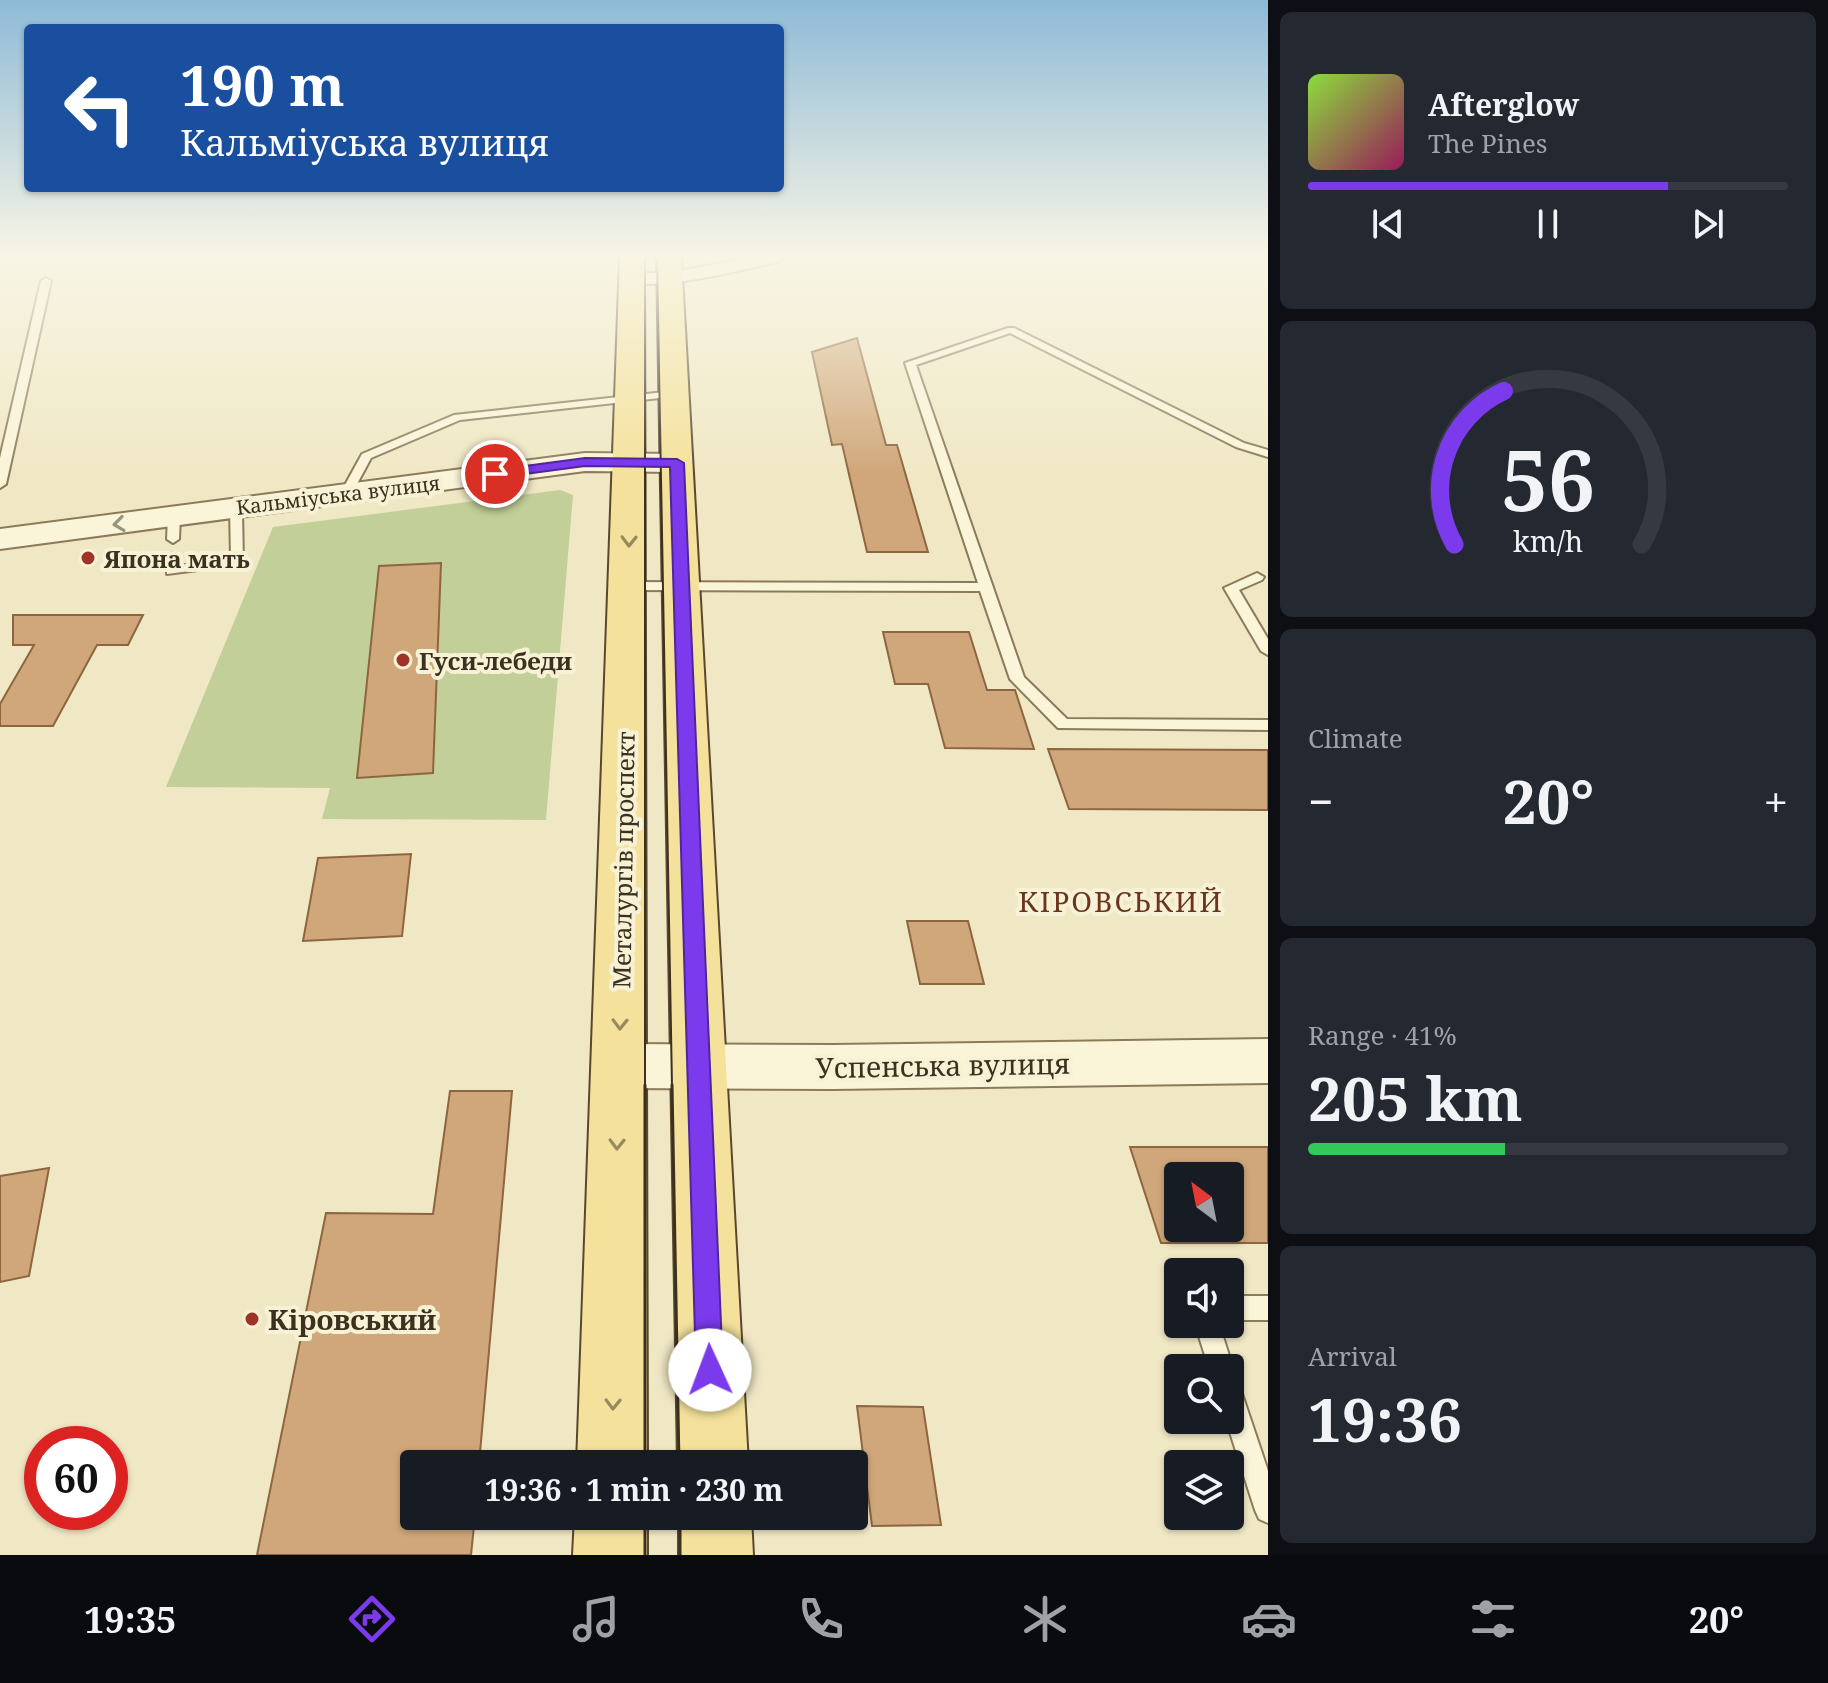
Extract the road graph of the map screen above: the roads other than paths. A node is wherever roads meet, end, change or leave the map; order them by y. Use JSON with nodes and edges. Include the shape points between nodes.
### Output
{"nodes":[{"id":1,"x":35,"y":330,"type":"edge"},
{"id":2,"x":633,"y":330,"type":"edge"},
{"id":3,"x":672,"y":330,"type":"edge"},
{"id":4,"x":674,"y":394,"type":"junction"},
{"id":5,"x":632,"y":398,"type":"junction"},
{"id":6,"x":1268,"y":454,"type":"edge"},
{"id":7,"x":630,"y":463,"type":"junction"},
{"id":8,"x":677,"y":463,"type":"junction"},
{"id":9,"x":0,"y":484,"type":"edge"},
{"id":10,"x":346,"y":494,"type":"junction"},
{"id":11,"x":236,"y":508,"type":"junction"},
{"id":12,"x":0,"y":539,"type":"edge"},
{"id":13,"x":172,"y":557,"type":"dead end"},
{"id":14,"x":1257,"y":577,"type":"dead end"},
{"id":15,"x":628,"y":586,"type":"junction"},
{"id":16,"x":681,"y":586,"type":"junction"},
{"id":17,"x":986,"y":587,"type":"junction"},
{"id":18,"x":1268,"y":651,"type":"edge"},
{"id":19,"x":1268,"y":725,"type":"edge"},
{"id":20,"x":1268,"y":1061,"type":"edge"},
{"id":21,"x":619,"y":1066,"type":"junction"},
{"id":22,"x":698,"y":1067,"type":"junction"},
{"id":23,"x":1244,"y":1308,"type":"edge"},
{"id":24,"x":1268,"y":1308,"type":"edge"},
{"id":25,"x":1243,"y":1434,"type":"edge"},
{"id":26,"x":612,"y":1450,"type":"edge"},
{"id":27,"x":712,"y":1450,"type":"edge"},
{"id":28,"x":1268,"y":1510,"type":"edge"},
{"id":29,"x":611,"y":1530,"type":"edge"},
{"id":30,"x":715,"y":1530,"type":"edge"},
{"id":31,"x":610,"y":1555,"type":"edge"},
{"id":32,"x":716,"y":1555,"type":"edge"}],
"edges":[{"from":1,"to":9,"type":"lane"},
{"from":2,"to":5,"type":"main road","name":"Металургів проспект"},
{"from":3,"to":4,"type":"main road"},
{"from":4,"to":5,"type":"lane"},
{"from":4,"to":8,"type":"main road"},
{"from":5,"to":7,"type":"main road","name":"Металургів проспект"},
{"from":5,"to":10,"type":"lane","via":[[458,417],[366,456]]},
{"from":6,"to":17,"type":"lane","via":[[1240,445],[1011,330],[910,363]]},
{"from":7,"to":8,"type":"street","name":"Кальміуська вулиця"},
{"from":7,"to":10,"type":"street","name":"Кальміуська вулиця","via":[[585,462]]},
{"from":7,"to":15,"type":"main road","name":"Металургів проспект","one_way":true},
{"from":8,"to":16,"type":"main road"},
{"from":10,"to":11,"type":"street","name":"Кальміуська вулиця"},
{"from":11,"to":12,"type":"street","name":"Кальміуська вулиця","one_way":true,"via":[[173,528]]},
{"from":11,"to":13,"type":"lane","via":[[238,561],[172,571]]},
{"from":14,"to":18,"type":"lane","via":[[1231,588]]},
{"from":15,"to":16,"type":"lane"},
{"from":15,"to":21,"type":"main road","name":"Металургів проспект","one_way":true},
{"from":16,"to":17,"type":"lane"},
{"from":16,"to":22,"type":"main road"},
{"from":17,"to":19,"type":"lane","via":[[1017,679],[1063,724]]},
{"from":20,"to":22,"type":"street","name":"Успенська вулиця"},
{"from":21,"to":22,"type":"street","name":"Успенська вулиця"},
{"from":21,"to":26,"type":"main road","name":"Металургів проспект","one_way":true},
{"from":22,"to":27,"type":"main road"},
{"from":23,"to":24,"type":"lane"},
{"from":25,"to":28,"type":"lane"},
{"from":29,"to":31,"type":"main road"},
{"from":30,"to":32,"type":"main road"}]}
